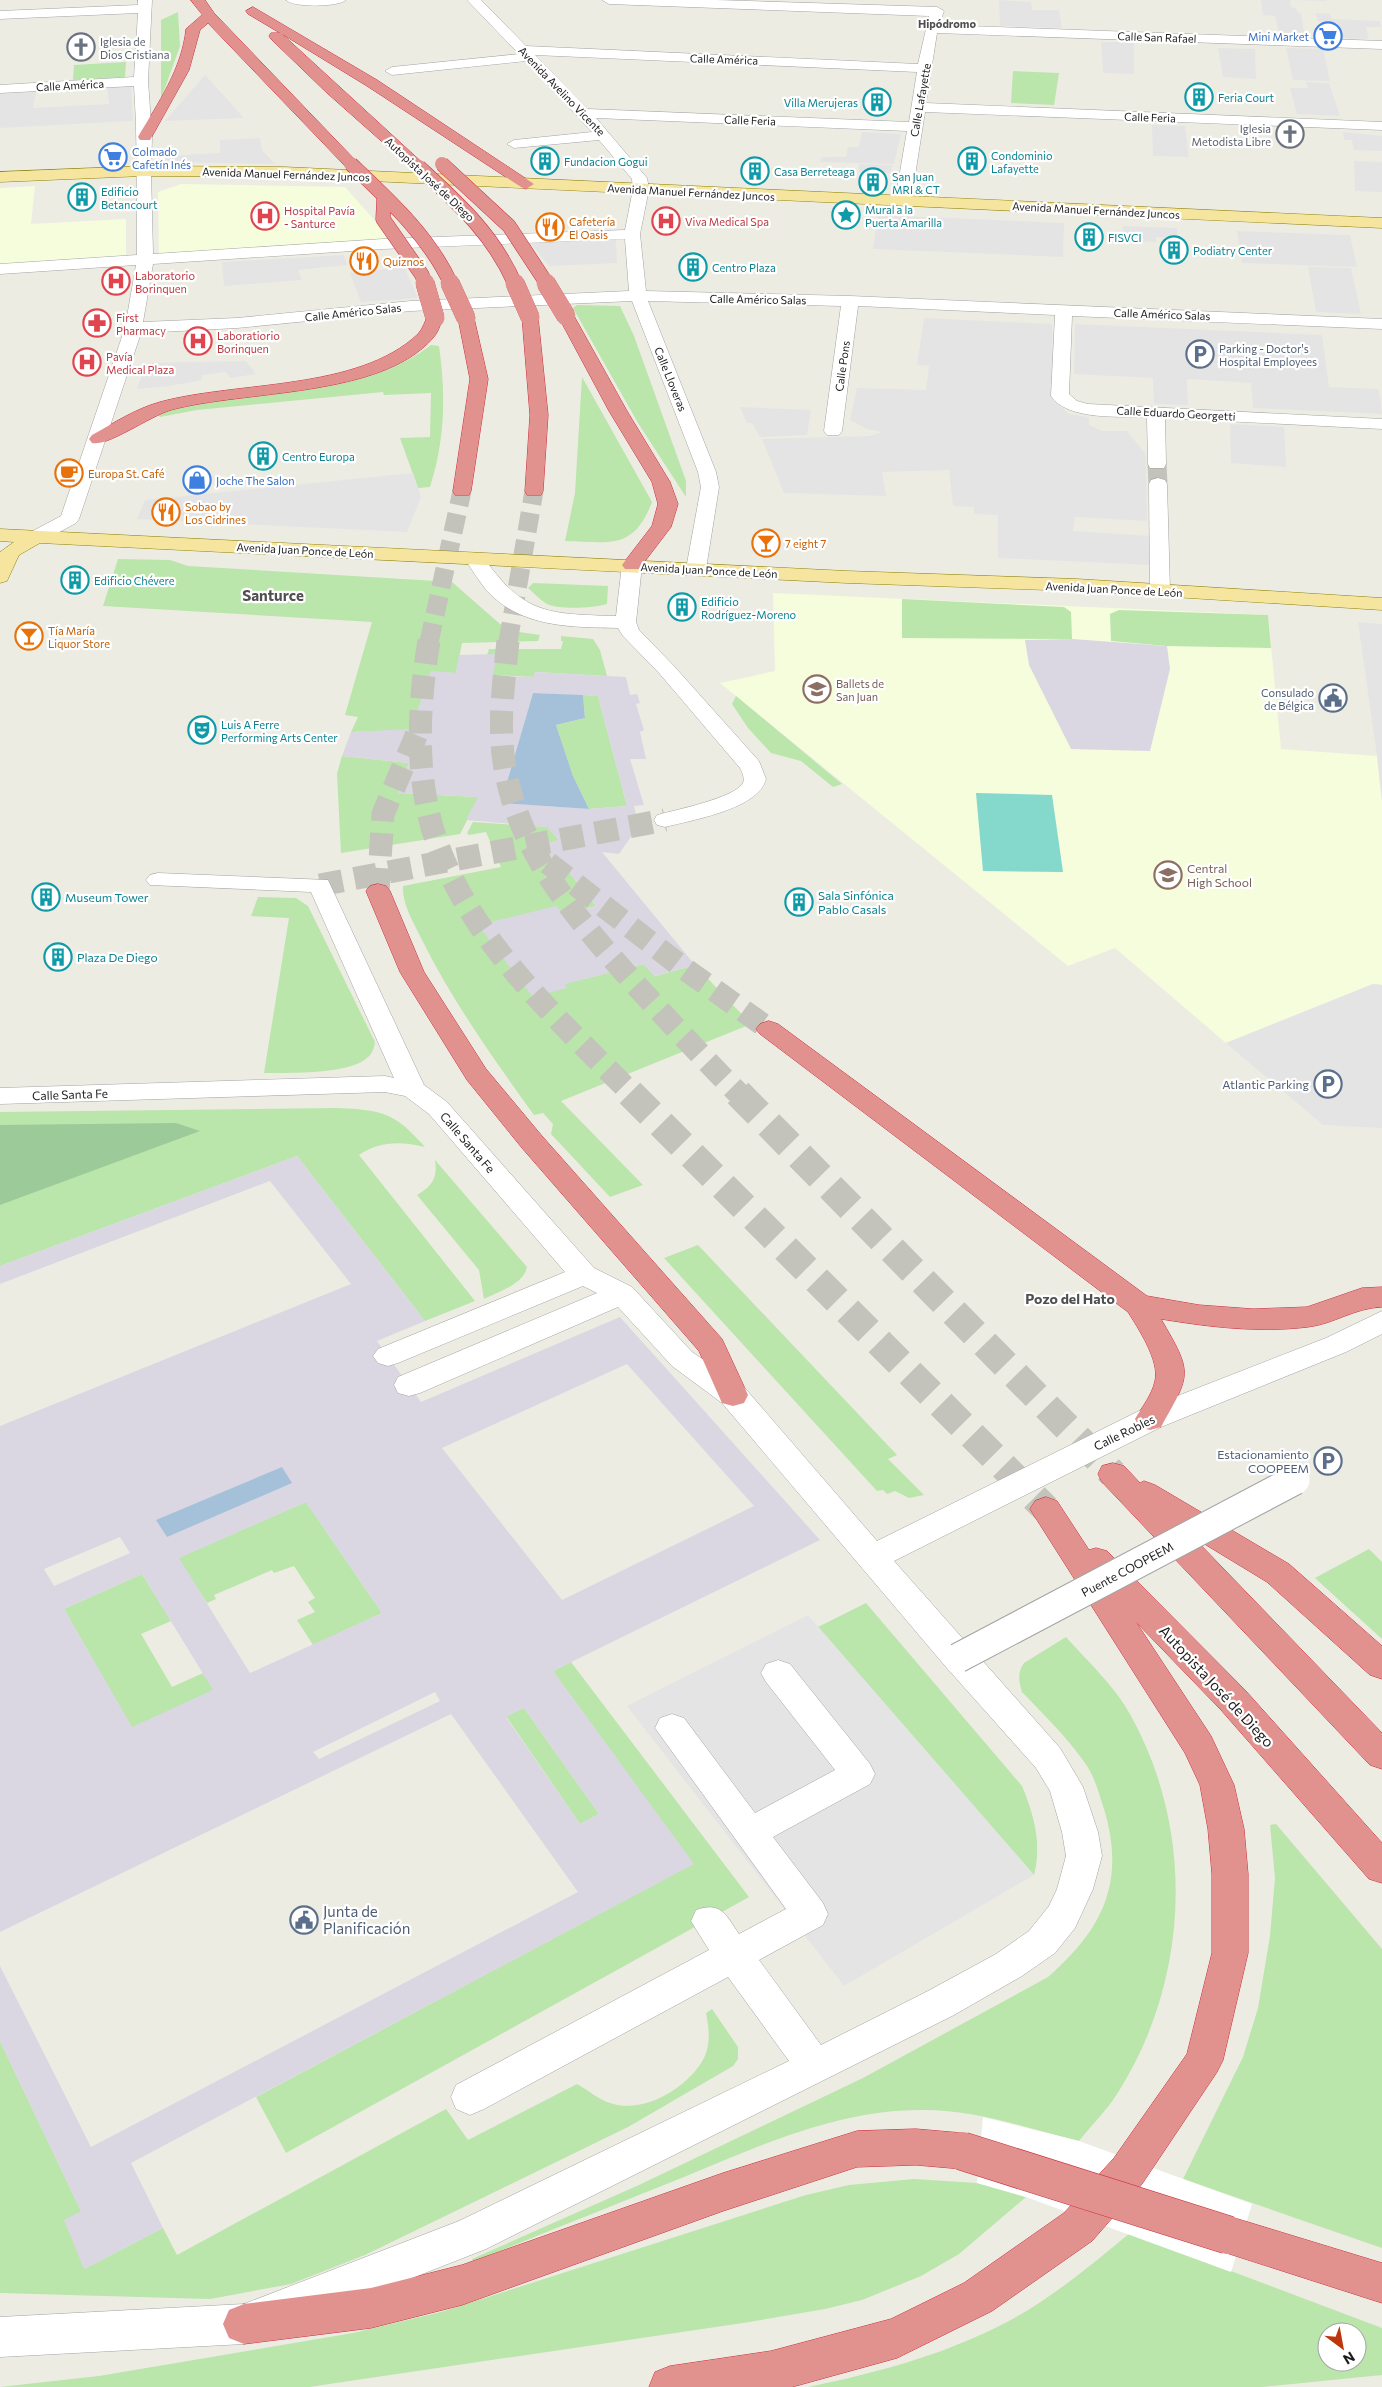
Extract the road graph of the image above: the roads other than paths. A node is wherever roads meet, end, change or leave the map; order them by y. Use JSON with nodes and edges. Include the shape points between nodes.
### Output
{"nodes":[{"id":1,"x":198,"y":0,"type":"edge"},
{"id":2,"x":339,"y":0,"type":"edge"},
{"id":3,"x":474,"y":0,"type":"edge"},
{"id":4,"x":609,"y":0,"type":"edge"},
{"id":5,"x":294,"y":1,"type":"edge"},
{"id":6,"x":144,"y":4,"type":"edge"},
{"id":7,"x":249,"y":5,"type":"edge"},
{"id":8,"x":938,"y":6,"type":"edge"},
{"id":9,"x":0,"y":15,"type":"edge"},
{"id":10,"x":209,"y":16,"type":"junction"},
{"id":11,"x":931,"y":29,"type":"junction"},
{"id":12,"x":1382,"y":45,"type":"edge"},
{"id":13,"x":526,"y":54,"type":"junction"},
{"id":14,"x":925,"y":68,"type":"junction"},
{"id":15,"x":392,"y":72,"type":"dead end"},
{"id":16,"x":141,"y":81,"type":"junction"},
{"id":17,"x":0,"y":89,"type":"edge"},
{"id":18,"x":918,"y":107,"type":"junction"},
{"id":19,"x":584,"y":113,"type":"junction"},
{"id":20,"x":1382,"y":126,"type":"edge"},
{"id":21,"x":915,"y":127,"type":"junction"},
{"id":22,"x":383,"y":135,"type":"junction"},
{"id":23,"x":604,"y":135,"type":"junction"},
{"id":24,"x":145,"y":138,"type":"junction"},
{"id":25,"x":514,"y":144,"type":"dead end"},
{"id":26,"x":143,"y":171,"type":"junction"},
{"id":27,"x":0,"y":177,"type":"edge"},
{"id":28,"x":526,"y":184,"type":"junction"},
{"id":29,"x":641,"y":189,"type":"junction"},
{"id":30,"x":384,"y":196,"type":"junction"},
{"id":31,"x":903,"y":201,"type":"junction"},
{"id":32,"x":1382,"y":223,"type":"edge"},
{"id":33,"x":632,"y":234,"type":"junction"},
{"id":34,"x":145,"y":261,"type":"junction"},
{"id":35,"x":0,"y":269,"type":"edge"},
{"id":36,"x":638,"y":296,"type":"junction"},
{"id":37,"x":850,"y":301,"type":"junction"},
{"id":38,"x":1064,"y":310,"type":"junction"},
{"id":39,"x":1382,"y":324,"type":"edge"},
{"id":40,"x":134,"y":328,"type":"junction"},
{"id":41,"x":1156,"y":412,"type":"junction"},
{"id":42,"x":1382,"y":424,"type":"edge"},
{"id":43,"x":833,"y":431,"type":"dead end"},
{"id":44,"x":98,"y":439,"type":"junction"},
{"id":45,"x":1157,"y":464,"type":"tunnel mouth"},
{"id":46,"x":1158,"y":484,"type":"tunnel mouth"},
{"id":47,"x":462,"y":491,"type":"tunnel mouth"},
{"id":48,"x":534,"y":491,"type":"tunnel mouth"},
{"id":49,"x":0,"y":535,"type":"edge"},
{"id":50,"x":36,"y":537,"type":"junction"},
{"id":51,"x":475,"y":559,"type":"junction"},
{"id":52,"x":632,"y":566,"type":"junction"},
{"id":53,"x":696,"y":569,"type":"junction"},
{"id":54,"x":0,"y":577,"type":"edge"},
{"id":55,"x":1160,"y":591,"type":"junction"},
{"id":56,"x":1382,"y":604,"type":"edge"},
{"id":57,"x":626,"y":622,"type":"junction"},
{"id":58,"x":665,"y":820,"type":"tunnel mouth"},
{"id":59,"x":158,"y":880,"type":"dead end"},
{"id":60,"x":378,"y":891,"type":"tunnel mouth"},
{"id":61,"x":769,"y":1029,"type":"tunnel mouth"},
{"id":62,"x":413,"y":1090,"type":"junction"},
{"id":63,"x":0,"y":1096,"type":"edge"},
{"id":64,"x":584,"y":1275,"type":"junction"},
{"id":65,"x":622,"y":1294,"type":"junction"},
{"id":66,"x":1382,"y":1296,"type":"edge"},
{"id":67,"x":1138,"y":1306,"type":"junction"},
{"id":68,"x":1382,"y":1321,"type":"edge"},
{"id":69,"x":388,"y":1356,"type":"dead end"},
{"id":70,"x":409,"y":1384,"type":"dead end"},
{"id":71,"x":732,"y":1395,"type":"junction"},
{"id":72,"x":1150,"y":1419,"type":"junction"},
{"id":73,"x":1295,"y":1480,"type":"dead end"},
{"id":74,"x":873,"y":1557,"type":"junction"},
{"id":75,"x":958,"y":1658,"type":"junction"},
{"id":76,"x":1382,"y":1666,"type":"edge"},
{"id":77,"x":778,"y":1673,"type":"dead end"},
{"id":78,"x":672,"y":1728,"type":"dead end"},
{"id":79,"x":1382,"y":1755,"type":"edge"},
{"id":80,"x":749,"y":1833,"type":"junction"},
{"id":81,"x":1382,"y":1868,"type":"edge"},
{"id":82,"x":709,"y":1921,"type":"dead end"},
{"id":83,"x":734,"y":1955,"type":"junction"},
{"id":84,"x":815,"y":2067,"type":"junction"},
{"id":85,"x":470,"y":2097,"type":"dead end"},
{"id":86,"x":1382,"y":2283,"type":"edge"},
{"id":87,"x":244,"y":2324,"type":"junction"},
{"id":88,"x":0,"y":2337,"type":"edge"},
{"id":89,"x":670,"y":2387,"type":"edge"}],
"edges":[{"from":1,"to":10,"type":"highway"},
{"from":2,"to":5,"type":"street"},
{"from":3,"to":13,"type":"street","name":"Avenida Avelino Vicente"},
{"from":4,"to":8,"type":"street"},
{"from":6,"to":9,"type":"street"},
{"from":6,"to":16,"type":"street"},
{"from":7,"to":22,"type":"highway","name":"Autopista José de Diego","via":[[285,46]]},
{"from":7,"to":28,"type":"highway"},
{"from":8,"to":11,"type":"street","name":"Calle Lafayette"},
{"from":10,"to":24,"type":"highway","via":[[193,29],[193,40],[172,91]]},
{"from":10,"to":30,"type":"highway","bridge":true},
{"from":11,"to":12,"type":"street","name":"Calle San Rafael"},
{"from":11,"to":14,"type":"street","name":"Calle Lafayette"},
{"from":13,"to":14,"type":"street","name":"Calle América"},
{"from":13,"to":15,"type":"street","name":"Calle América"},
{"from":13,"to":19,"type":"street","name":"Avenida Avelino Vicente"},
{"from":14,"to":18,"type":"street","name":"Calle Lafayette"},
{"from":16,"to":17,"type":"street","name":"Calle América"},
{"from":16,"to":24,"type":"street"},
{"from":18,"to":20,"type":"street","name":"Calle Feria"},
{"from":18,"to":21,"type":"street","name":"Calle Lafayette"},
{"from":19,"to":21,"type":"street","name":"Calle Feria"},
{"from":19,"to":23,"type":"street","name":"Avenida Avelino Vicente"},
{"from":21,"to":31,"type":"street","name":"Calle Lafayette"},
{"from":22,"to":48,"type":"highway","name":"Autopista José de Diego","bridge":true,"via":[[470,214],[506,264],[530,317],[539,415]]},
{"from":22,"to":52,"type":"highway","bridge":true,"via":[[432,156],[509,226],[530,254],[566,316],[661,482],[668,504],[661,527]]},
{"from":23,"to":25,"type":"street"},
{"from":23,"to":29,"type":"street","name":"Avenida Avelino Vicente","via":[[639,178]]},
{"from":24,"to":26,"type":"street"},
{"from":26,"to":27,"type":"main road","name":"Avenida Manuel Fernández Juncos"},
{"from":26,"to":28,"type":"main road","name":"Avenida Manuel Fernández Juncos","via":[[284,172]]},
{"from":26,"to":34,"type":"street"},
{"from":28,"to":29,"type":"main road","name":"Avenida Manuel Fernández Juncos"},
{"from":29,"to":31,"type":"main road","name":"Avenida Manuel Fernández Juncos"},
{"from":29,"to":33,"type":"street","name":"Calle Lloveras"},
{"from":30,"to":44,"type":"highway","bridge":true,"via":[[383,219],[422,275],[435,318],[427,334],[411,350],[381,364],[331,380],[167,405],[136,416]]},
{"from":30,"to":47,"type":"highway","bridge":true,"via":[[400,210],[441,263],[466,318],[479,378]]},
{"from":31,"to":32,"type":"main road","name":"Avenida Manuel Fernández Juncos"},
{"from":33,"to":34,"type":"street","via":[[383,244]]},
{"from":33,"to":36,"type":"street","name":"Calle Lloveras"},
{"from":34,"to":35,"type":"street"},
{"from":34,"to":40,"type":"street"},
{"from":36,"to":37,"type":"street","name":"Calle Américo Salas"},
{"from":36,"to":40,"type":"street","name":"Calle Américo Salas","via":[[411,306],[237,323]]},
{"from":36,"to":53,"type":"street","name":"Calle Lloveras","via":[[707,472],[710,487]]},
{"from":37,"to":38,"type":"street","name":"Calle Américo Salas"},
{"from":37,"to":43,"type":"street","name":"Calle Pons"},
{"from":38,"to":39,"type":"street","name":"Calle Américo Salas"},
{"from":38,"to":41,"type":"street","name":"Calle Eduardo Georgetti","via":[[1060,396],[1071,405],[1088,409]]},
{"from":40,"to":44,"type":"street"},
{"from":41,"to":42,"type":"street","name":"Calle Eduardo Georgetti"},
{"from":41,"to":45,"type":"street"},
{"from":44,"to":50,"type":"street","via":[[69,519]]},
{"from":46,"to":55,"type":"street"},
{"from":49,"to":50,"type":"main road","name":"Avenida Juan Ponce de León"},
{"from":50,"to":51,"type":"main road","name":"Avenida Juan Ponce de León"},
{"from":50,"to":54,"type":"main road","via":[[10,552]]},
{"from":51,"to":52,"type":"main road","name":"Avenida Juan Ponce de León"},
{"from":51,"to":57,"type":"street","via":[[497,590],[524,612],[542,618]]},
{"from":52,"to":53,"type":"main road","name":"Avenida Juan Ponce de León"},
{"from":52,"to":57,"type":"street"},
{"from":53,"to":55,"type":"main road","name":"Avenida Juan Ponce de León"},
{"from":55,"to":56,"type":"main road","name":"Avenida Juan Ponce de León"},
{"from":57,"to":58,"type":"street","via":[[630,632],[666,668],[751,766],[755,779],[753,787],[737,800]]},
{"from":59,"to":62,"type":"street","via":[[320,885]]},
{"from":60,"to":71,"type":"highway","via":[[412,972],[476,1074],[712,1346]]},
{"from":61,"to":67,"type":"highway"},
{"from":62,"to":63,"type":"street","name":"Calle Santa Fe","via":[[385,1084]]},
{"from":62,"to":64,"type":"street","name":"Calle Santa Fe","via":[[438,1108]]},
{"from":64,"to":65,"type":"street","name":"Calle Santa Fe"},
{"from":64,"to":69,"type":"street"},
{"from":65,"to":70,"type":"street"},
{"from":65,"to":71,"type":"street","name":"Calle Santa Fe","via":[[682,1360]]},
{"from":66,"to":67,"type":"highway","via":[[1362,1298],[1309,1317],[1253,1319],[1199,1316]]},
{"from":67,"to":72,"type":"highway","via":[[1160,1343],[1171,1376],[1165,1394]]},
{"from":68,"to":72,"type":"street","name":"Calle Robles","via":[[1336,1345]]},
{"from":71,"to":74,"type":"street","name":"Calle Santa Fe"},
{"from":72,"to":74,"type":"street","name":"Calle Robles"},
{"from":73,"to":75,"type":"street","name":"Puente COOPEEM","bridge":true},
{"from":74,"to":75,"type":"street","name":"Calle Santa Fe"},
{"from":75,"to":84,"type":"street","name":"Calle Santa Fe","via":[[1048,1758],[1066,1787],[1084,1856],[1075,1889],[1062,1917],[1042,1942],[1009,1965]]},
{"from":76,"to":79,"type":"highway","via":[[1278,1573],[1113,1474]]},
{"from":77,"to":80,"type":"street","via":[[858,1774]]},
{"from":78,"to":80,"type":"street"},
{"from":80,"to":83,"type":"street","via":[[810,1914]]},
{"from":81,"to":89,"type":"highway","name":"Autopista José de Diego","via":[[1233,1700],[1046,1509],[1199,1746],[1217,1785],[1226,1829],[1230,1953],[1204,2060],[1128,2171],[1078,2227],[978,2297],[897,2338],[771,2372]]},
{"from":82,"to":83,"type":"street"},
{"from":83,"to":84,"type":"street"},
{"from":83,"to":85,"type":"street"},
{"from":84,"to":87,"type":"street","name":"Calle Santa Fe","via":[[472,2234]]},
{"from":86,"to":87,"type":"highway","bridge":true,"via":[[962,2152],[916,2147],[857,2150],[723,2192],[462,2285],[371,2308]]},
{"from":87,"to":88,"type":"street","name":"Calle Santa Fe"}]}
